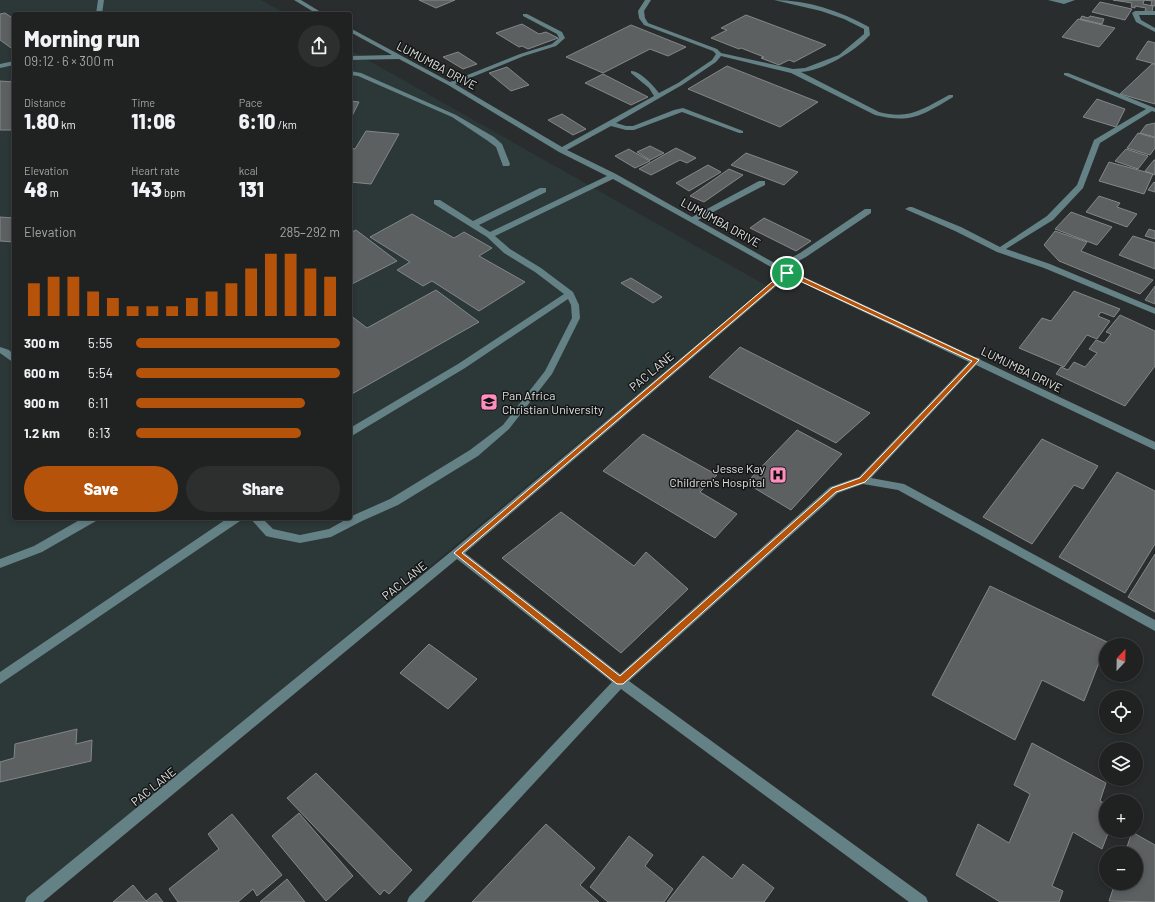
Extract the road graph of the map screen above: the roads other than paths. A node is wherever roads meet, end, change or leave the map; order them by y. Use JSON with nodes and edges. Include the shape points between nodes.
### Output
{"nodes":[{"id":1,"x":101,"y":0,"type":"edge"},
{"id":2,"x":297,"y":0,"type":"edge"},
{"id":3,"x":648,"y":0,"type":"edge"},
{"id":4,"x":777,"y":0,"type":"edge"},
{"id":5,"x":1051,"y":0,"type":"edge"},
{"id":6,"x":1072,"y":0,"type":"edge"},
{"id":7,"x":100,"y":12,"type":"edge"},
{"id":8,"x":318,"y":12,"type":"edge"},
{"id":9,"x":1155,"y":13,"type":"edge"},
{"id":10,"x":525,"y":15,"type":"dead end"},
{"id":11,"x":1155,"y":30,"type":"edge"},
{"id":12,"x":352,"y":31,"type":"edge"},
{"id":13,"x":719,"y":54,"type":"junction"},
{"id":14,"x":398,"y":57,"type":"junction"},
{"id":15,"x":352,"y":58,"type":"edge"},
{"id":16,"x":12,"y":63,"type":"edge"},
{"id":17,"x":0,"y":66,"type":"edge"},
{"id":18,"x":793,"y":71,"type":"junction"},
{"id":19,"x":634,"y":72,"type":"dead end"},
{"id":20,"x":352,"y":73,"type":"edge"},
{"id":21,"x":1066,"y":74,"type":"dead end"},
{"id":22,"x":450,"y":84,"type":"junction"},
{"id":23,"x":951,"y":96,"type":"dead end"},
{"id":24,"x":658,"y":97,"type":"junction"},
{"id":25,"x":1153,"y":110,"type":"edge"},
{"id":26,"x":610,"y":123,"type":"junction"},
{"id":27,"x":740,"y":132,"type":"dead end"},
{"id":28,"x":562,"y":150,"type":"junction"},
{"id":29,"x":506,"y":164,"type":"dead end"},
{"id":30,"x":613,"y":176,"type":"junction"},
{"id":31,"x":762,"y":183,"type":"dead end"},
{"id":32,"x":543,"y":190,"type":"dead end"},
{"id":33,"x":437,"y":202,"type":"dead end"},
{"id":34,"x":909,"y":209,"type":"dead end"},
{"id":35,"x":868,"y":211,"type":"dead end"},
{"id":36,"x":692,"y":220,"type":"junction"},
{"id":37,"x":474,"y":224,"type":"junction"},
{"id":38,"x":490,"y":235,"type":"junction"},
{"id":39,"x":1000,"y":250,"type":"junction"},
{"id":40,"x":782,"y":270,"type":"junction"},
{"id":41,"x":570,"y":294,"type":"junction"},
{"id":42,"x":1155,"y":311,"type":"edge"},
{"id":43,"x":0,"y":350,"type":"edge"},
{"id":44,"x":12,"y":358,"type":"edge"},
{"id":45,"x":976,"y":360,"type":"junction"},
{"id":46,"x":352,"y":432,"type":"edge"},
{"id":47,"x":1155,"y":446,"type":"edge"},
{"id":48,"x":863,"y":480,"type":"junction"},
{"id":49,"x":89,"y":520,"type":"edge"},
{"id":50,"x":233,"y":520,"type":"edge"},
{"id":51,"x":257,"y":520,"type":"edge"},
{"id":52,"x":457,"y":553,"type":"junction"},
{"id":53,"x":0,"y":564,"type":"edge"},
{"id":54,"x":1155,"y":626,"type":"edge"},
{"id":55,"x":0,"y":679,"type":"edge"},
{"id":56,"x":620,"y":681,"type":"junction"},
{"id":57,"x":32,"y":902,"type":"edge"},
{"id":58,"x":414,"y":902,"type":"edge"},
{"id":59,"x":921,"y":902,"type":"edge"}],
"edges":[{"from":1,"to":7,"type":"street"},
{"from":2,"to":8,"type":"street"},
{"from":3,"to":13,"type":"street","via":[[641,11],[646,24]]},
{"from":4,"to":18,"type":"street","via":[[817,7],[867,28],[867,35],[841,56],[806,70]]},
{"from":5,"to":6,"type":"street"},
{"from":9,"to":11,"type":"street","via":[[1136,13],[1138,20]]},
{"from":10,"to":22,"type":"street","via":[[560,33],[562,38],[554,45]]},
{"from":12,"to":14,"type":"street","name":"LUMUMBA DRIVE"},
{"from":13,"to":18,"type":"street"},
{"from":13,"to":24,"type":"street","via":[[714,61]]},
{"from":14,"to":15,"type":"street"},
{"from":14,"to":22,"type":"street","name":"LUMUMBA DRIVE"},
{"from":16,"to":17,"type":"street"},
{"from":18,"to":23,"type":"street","via":[[877,114],[890,118],[912,117]]},
{"from":19,"to":24,"type":"street"},
{"from":20,"to":29,"type":"street","via":[[454,116],[499,146]]},
{"from":21,"to":25,"type":"street"},
{"from":22,"to":28,"type":"street","name":"LUMUMBA DRIVE"},
{"from":24,"to":26,"type":"street"},
{"from":25,"to":39,"type":"street","via":[[1097,142],[1080,186],[1050,218]]},
{"from":26,"to":27,"type":"street","via":[[634,128],[683,110]]},
{"from":26,"to":28,"type":"street"},
{"from":28,"to":30,"type":"street","name":"LUMUMBA DRIVE"},
{"from":30,"to":36,"type":"street","name":"LUMUMBA DRIVE"},
{"from":30,"to":38,"type":"street"},
{"from":31,"to":36,"type":"street"},
{"from":32,"to":37,"type":"street"},
{"from":33,"to":37,"type":"street"},
{"from":34,"to":39,"type":"street"},
{"from":35,"to":40,"type":"street","name":"PAC LANE"},
{"from":36,"to":40,"type":"street","name":"LUMUMBA DRIVE"},
{"from":37,"to":38,"type":"street"},
{"from":38,"to":41,"type":"street","via":[[507,251]]},
{"from":39,"to":42,"type":"street","via":[[1047,266]]},
{"from":40,"to":45,"type":"street","name":"LUMUMBA DRIVE"},
{"from":40,"to":52,"type":"street","name":"PAC LANE"},
{"from":41,"to":46,"type":"street","via":[[516,333]]},
{"from":41,"to":51,"type":"street","via":[[575,305],[576,318],[549,372],[506,427],[474,453],[394,502],[331,533],[300,539],[270,533]]},
{"from":43,"to":44,"type":"street"},
{"from":45,"to":47,"type":"street","name":"LUMUMBA DRIVE"},
{"from":45,"to":48,"type":"street"},
{"from":48,"to":54,"type":"street","via":[[900,486]]},
{"from":48,"to":56,"type":"street","via":[[834,490]]},
{"from":49,"to":53,"type":"street","via":[[38,549]]},
{"from":50,"to":55,"type":"street"},
{"from":52,"to":56,"type":"street"},
{"from":52,"to":57,"type":"street","name":"PAC LANE"},
{"from":56,"to":58,"type":"street"},
{"from":56,"to":59,"type":"street"}]}
